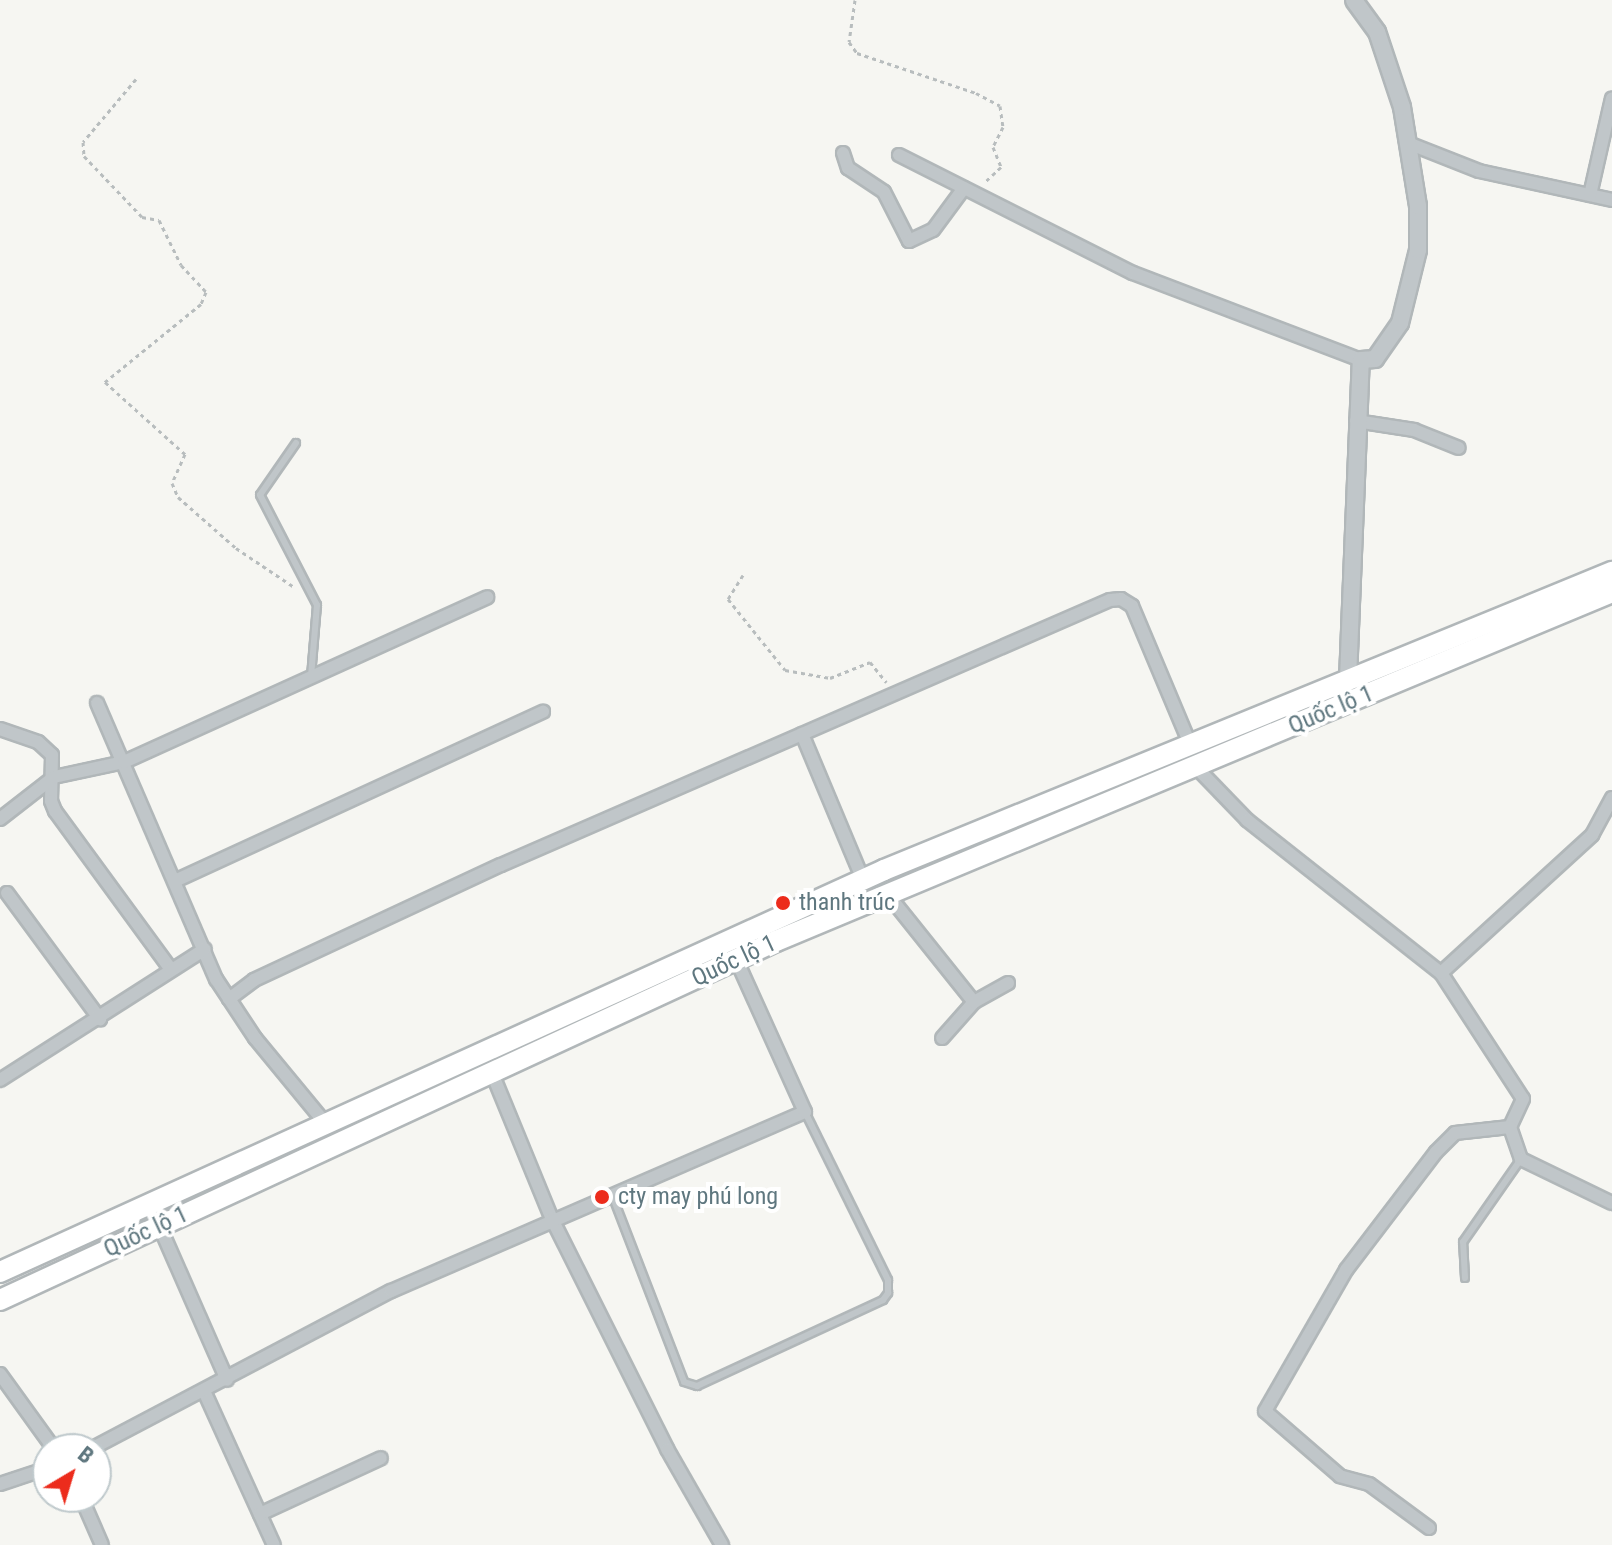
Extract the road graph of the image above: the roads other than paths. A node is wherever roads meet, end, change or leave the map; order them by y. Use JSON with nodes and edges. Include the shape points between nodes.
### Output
{"nodes":[{"id":1,"x":1354,"y":0,"type":"edge"},
{"id":2,"x":1612,"y":98,"type":"edge"},
{"id":3,"x":1408,"y":143,"type":"junction"},
{"id":4,"x":843,"y":153,"type":"dead end"},
{"id":5,"x":899,"y":155,"type":"dead end"},
{"id":6,"x":964,"y":188,"type":"junction"},
{"id":7,"x":1590,"y":195,"type":"junction"},
{"id":8,"x":1612,"y":200,"type":"edge"},
{"id":9,"x":1361,"y":360,"type":"junction"},
{"id":10,"x":1356,"y":421,"type":"junction"},
{"id":11,"x":296,"y":443,"type":"dead end"},
{"id":12,"x":1459,"y":448,"type":"dead end"},
{"id":13,"x":1612,"y":572,"type":"edge"},
{"id":14,"x":1612,"y":592,"type":"edge"},
{"id":15,"x":487,"y":597,"type":"dead end"},
{"id":16,"x":311,"y":677,"type":"junction"},
{"id":17,"x":1348,"y":679,"type":"junction"},
{"id":18,"x":97,"y":703,"type":"dead end"},
{"id":19,"x":543,"y":712,"type":"dead end"},
{"id":20,"x":0,"y":729,"type":"edge"},
{"id":21,"x":802,"y":734,"type":"junction"},
{"id":22,"x":1192,"y":754,"type":"junction"},
{"id":23,"x":124,"y":762,"type":"junction"},
{"id":24,"x":54,"y":777,"type":"junction"},
{"id":25,"x":1612,"y":798,"type":"edge"},
{"id":26,"x":0,"y":819,"type":"edge"},
{"id":27,"x":177,"y":880,"type":"junction"},
{"id":28,"x":863,"y":880,"type":"junction"},
{"id":29,"x":7,"y":893,"type":"dead end"},
{"id":30,"x":889,"y":896,"type":"junction"},
{"id":31,"x":205,"y":949,"type":"junction"},
{"id":32,"x":736,"y":959,"type":"junction"},
{"id":33,"x":170,"y":968,"type":"junction"},
{"id":34,"x":1441,"y":973,"type":"junction"},
{"id":35,"x":1008,"y":983,"type":"dead end"},
{"id":36,"x":229,"y":999,"type":"junction"},
{"id":37,"x":974,"y":1002,"type":"junction"},
{"id":38,"x":100,"y":1019,"type":"junction"},
{"id":39,"x":942,"y":1038,"type":"dead end"},
{"id":40,"x":492,"y":1073,"type":"junction"},
{"id":41,"x":0,"y":1080,"type":"edge"},
{"id":42,"x":805,"y":1112,"type":"junction"},
{"id":43,"x":325,"y":1123,"type":"junction"},
{"id":44,"x":1510,"y":1127,"type":"junction"},
{"id":45,"x":1521,"y":1159,"type":"junction"},
{"id":46,"x":612,"y":1195,"type":"junction"},
{"id":47,"x":1612,"y":1203,"type":"edge"},
{"id":48,"x":552,"y":1219,"type":"junction"},
{"id":49,"x":159,"y":1225,"type":"junction"},
{"id":50,"x":37,"y":1255,"type":"junction"},
{"id":51,"x":0,"y":1272,"type":"edge"},
{"id":52,"x":49,"y":1277,"type":"junction"},
{"id":53,"x":1465,"y":1278,"type":"dead end"},
{"id":54,"x":0,"y":1300,"type":"edge"},
{"id":55,"x":0,"y":1374,"type":"edge"},
{"id":56,"x":227,"y":1380,"type":"junction"},
{"id":57,"x":204,"y":1391,"type":"junction"},
{"id":58,"x":42,"y":1433,"type":"edge"},
{"id":59,"x":112,"y":1438,"type":"edge"},
{"id":60,"x":381,"y":1458,"type":"dead end"},
{"id":61,"x":32,"y":1473,"type":"edge"},
{"id":62,"x":0,"y":1484,"type":"edge"},
{"id":63,"x":88,"y":1513,"type":"edge"},
{"id":64,"x":260,"y":1514,"type":"junction"},
{"id":65,"x":1429,"y":1528,"type":"dead end"},
{"id":66,"x":102,"y":1545,"type":"edge"},
{"id":67,"x":274,"y":1545,"type":"edge"},
{"id":68,"x":722,"y":1545,"type":"edge"}],
"edges":[{"from":1,"to":3,"type":"street","via":[[1388,58]]},
{"from":2,"to":7,"type":"street"},
{"from":3,"to":7,"type":"street","via":[[1479,171]]},
{"from":3,"to":9,"type":"street","via":[[1418,206],[1413,278],[1400,323],[1375,359]]},
{"from":4,"to":6,"type":"street","via":[[848,168],[884,192],[909,241],[933,230]]},
{"from":5,"to":6,"type":"street"},
{"from":6,"to":9,"type":"street","via":[[1133,273]]},
{"from":7,"to":8,"type":"street"},
{"from":9,"to":10,"type":"street"},
{"from":10,"to":12,"type":"street","via":[[1414,430]]},
{"from":10,"to":17,"type":"street"},
{"from":11,"to":16,"type":"lane","via":[[260,495],[317,605]]},
{"from":13,"to":17,"type":"highway","name":"Quốc lộ 1"},
{"from":14,"to":22,"type":"highway","name":"Quốc lộ 1"},
{"from":15,"to":16,"type":"street"},
{"from":16,"to":23,"type":"street"},
{"from":17,"to":22,"type":"highway","name":"Quốc lộ 1"},
{"from":18,"to":23,"type":"street"},
{"from":19,"to":27,"type":"street"},
{"from":20,"to":24,"type":"street","via":[[46,747]]},
{"from":21,"to":22,"type":"street","via":[[1121,599],[1132,606]]},
{"from":21,"to":28,"type":"street"},
{"from":21,"to":36,"type":"street","via":[[321,948],[254,980]]},
{"from":22,"to":28,"type":"highway","name":"Quốc lộ 1"},
{"from":22,"to":30,"type":"highway","name":"Quốc lộ 1"},
{"from":22,"to":34,"type":"street","via":[[1247,820]]},
{"from":23,"to":24,"type":"street"},
{"from":23,"to":27,"type":"street"},
{"from":24,"to":26,"type":"street"},
{"from":24,"to":33,"type":"street","via":[[50,790],[55,811]]},
{"from":25,"to":34,"type":"street","via":[[1592,835]]},
{"from":27,"to":31,"type":"street"},
{"from":28,"to":43,"type":"highway","name":"Quốc lộ 1"},
{"from":29,"to":38,"type":"street"},
{"from":30,"to":32,"type":"highway","name":"Quốc lộ 1"},
{"from":30,"to":37,"type":"street"},
{"from":31,"to":33,"type":"street"},
{"from":31,"to":36,"type":"street"},
{"from":32,"to":40,"type":"highway","name":"Quốc lộ 1"},
{"from":32,"to":42,"type":"street"},
{"from":33,"to":38,"type":"street"},
{"from":34,"to":44,"type":"street","via":[[1523,1099]]},
{"from":35,"to":37,"type":"street"},
{"from":36,"to":43,"type":"street"},
{"from":37,"to":39,"type":"street"},
{"from":38,"to":41,"type":"street"},
{"from":40,"to":48,"type":"street"},
{"from":40,"to":49,"type":"highway","name":"Quốc lộ 1"},
{"from":42,"to":46,"type":"street"},
{"from":42,"to":46,"type":"lane","via":[[888,1280],[888,1293],[883,1300],[697,1386],[684,1382]]},
{"from":43,"to":50,"type":"highway","name":"Quốc lộ 1"},
{"from":44,"to":45,"type":"street"},
{"from":44,"to":65,"type":"street","via":[[1455,1133],[1427,1162],[1346,1270],[1265,1411],[1340,1476],[1369,1484]]},
{"from":45,"to":47,"type":"street"},
{"from":45,"to":53,"type":"lane","via":[[1463,1242]]},
{"from":46,"to":48,"type":"street"},
{"from":48,"to":56,"type":"street","via":[[391,1291]]},
{"from":48,"to":68,"type":"street","via":[[667,1449]]},
{"from":49,"to":52,"type":"highway","name":"Quốc lộ 1"},
{"from":49,"to":56,"type":"street"},
{"from":50,"to":51,"type":"highway","name":"Quốc lộ 1"},
{"from":50,"to":52,"type":"highway"},
{"from":52,"to":54,"type":"highway","name":"Quốc lộ 1"},
{"from":55,"to":58,"type":"street"},
{"from":56,"to":57,"type":"street"},
{"from":57,"to":59,"type":"street"},
{"from":57,"to":64,"type":"street"},
{"from":60,"to":64,"type":"street"},
{"from":61,"to":62,"type":"street"},
{"from":63,"to":66,"type":"street"},
{"from":64,"to":67,"type":"street"}]}
